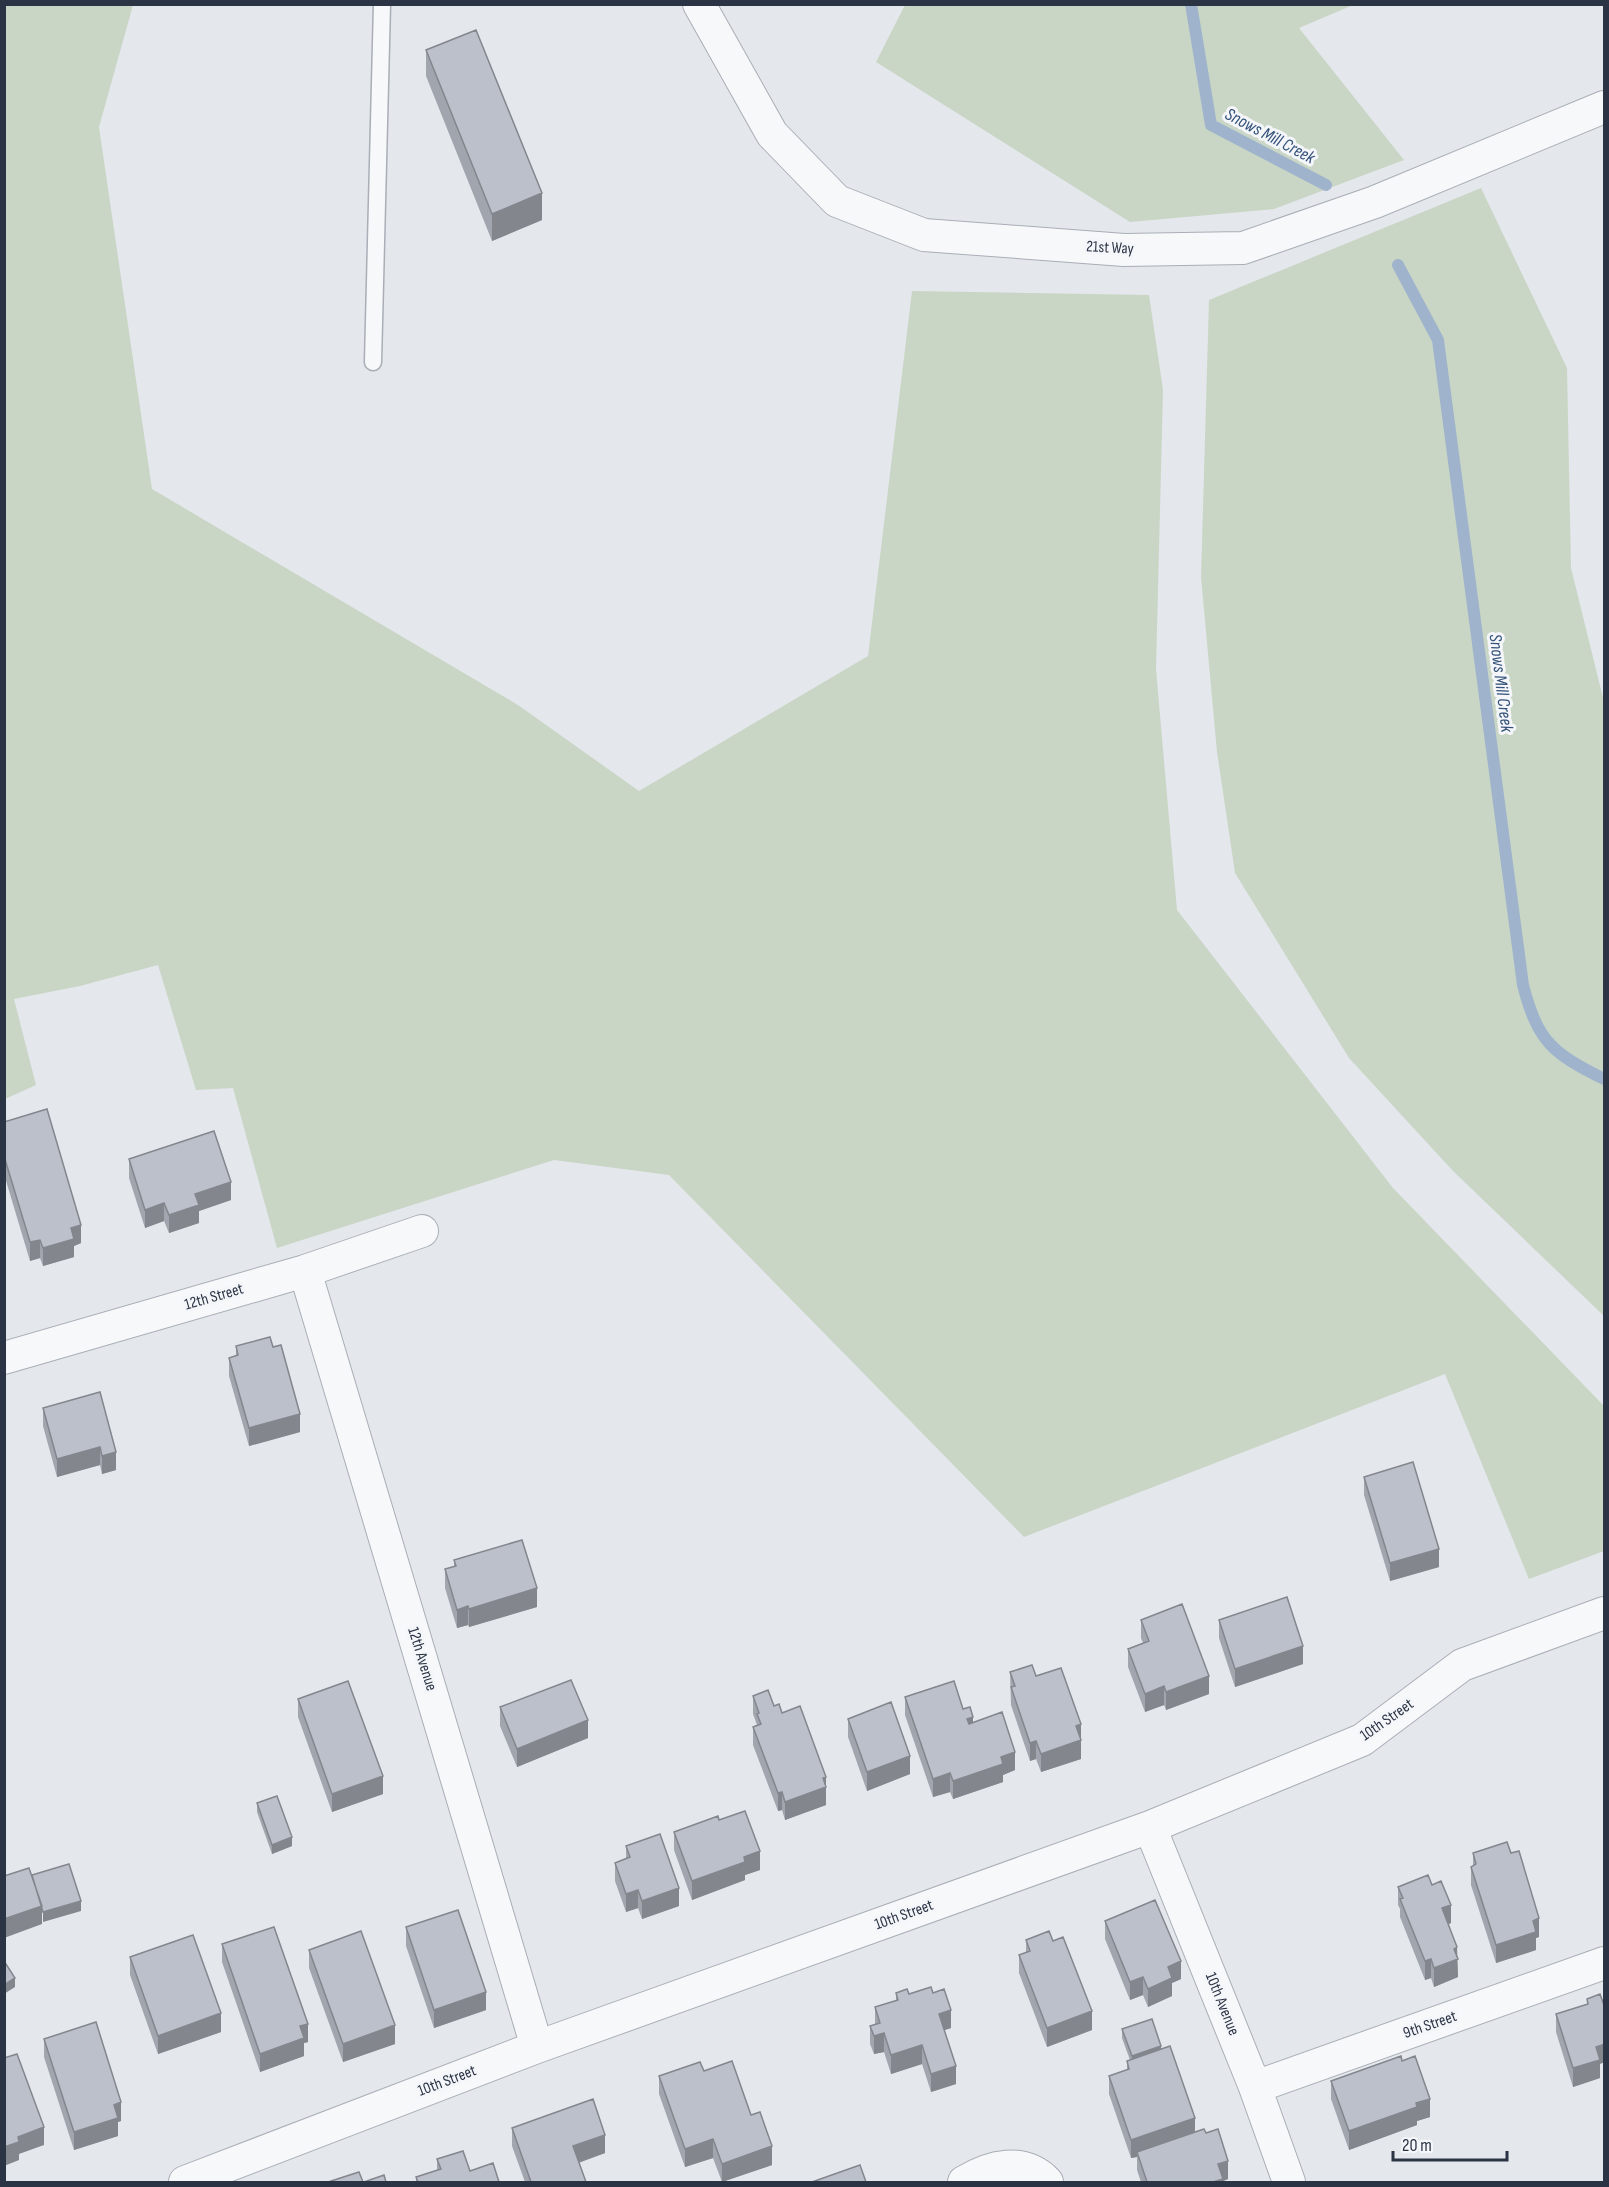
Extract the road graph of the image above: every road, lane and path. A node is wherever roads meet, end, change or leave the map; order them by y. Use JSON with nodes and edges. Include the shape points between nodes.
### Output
{"nodes":[{"id":1,"x":381,"y":4,"type":"edge"},
{"id":2,"x":699,"y":4,"type":"edge"},
{"id":3,"x":1605,"y":107,"type":"edge"},
{"id":4,"x":373,"y":362,"type":"dead end"},
{"id":5,"x":422,"y":1231,"type":"dead end"},
{"id":6,"x":305,"y":1271,"type":"junction"},
{"id":7,"x":4,"y":1358,"type":"edge"},
{"id":8,"x":1605,"y":1613,"type":"edge"},
{"id":9,"x":1150,"y":1827,"type":"junction"},
{"id":10,"x":1605,"y":1963,"type":"edge"},
{"id":11,"x":537,"y":2047,"type":"junction"},
{"id":12,"x":1255,"y":2087,"type":"junction"},
{"id":13,"x":185,"y":2182,"type":"edge"},
{"id":14,"x":964,"y":2182,"type":"edge"},
{"id":15,"x":1047,"y":2182,"type":"edge"},
{"id":16,"x":1289,"y":2182,"type":"edge"}],
"edges":[{"from":1,"to":4,"type":"lane"},
{"from":2,"to":3,"type":"street","name":"21st Way","via":[[772,134],[837,201],[924,236],[1124,250],[1244,248],[1375,201]]},
{"from":5,"to":6,"type":"street","name":"12th Street"},
{"from":6,"to":7,"type":"street","name":"12th Street"},
{"from":6,"to":11,"type":"street","name":"12th Avenue"},
{"from":8,"to":9,"type":"street","name":"10th Street","via":[[1462,1665],[1362,1740]]},
{"from":9,"to":11,"type":"street","name":"10th Street"},
{"from":9,"to":12,"type":"street","name":"10th Avenue"},
{"from":10,"to":12,"type":"street","name":"9th Street"},
{"from":11,"to":13,"type":"street","name":"10th Street"},
{"from":12,"to":16,"type":"street","name":"10th Avenue"},
{"from":14,"to":15,"type":"street","via":[[982,2171],[1002,2166],[1023,2168]]}]}
